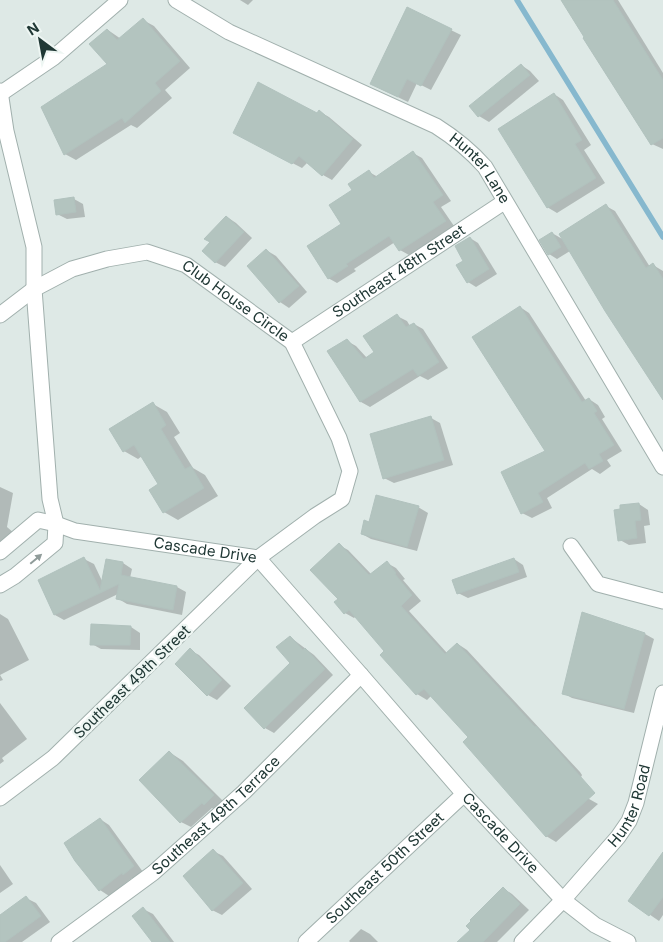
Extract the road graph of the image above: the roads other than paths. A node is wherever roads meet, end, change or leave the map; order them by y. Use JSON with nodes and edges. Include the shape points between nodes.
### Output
{"nodes":[{"id":1,"x":120,"y":0,"type":"edge"},
{"id":2,"x":176,"y":0,"type":"edge"},
{"id":3,"x":0,"y":93,"type":"edge"},
{"id":4,"x":504,"y":202,"type":"junction"},
{"id":5,"x":34,"y":289,"type":"junction"},
{"id":6,"x":0,"y":315,"type":"edge"},
{"id":7,"x":292,"y":342,"type":"junction"},
{"id":8,"x":663,"y":467,"type":"edge"},
{"id":9,"x":56,"y":524,"type":"junction"},
{"id":10,"x":571,"y":546,"type":"dead end"},
{"id":11,"x":0,"y":552,"type":"edge"},
{"id":12,"x":258,"y":558,"type":"junction"},
{"id":13,"x":0,"y":585,"type":"edge"},
{"id":14,"x":663,"y":601,"type":"edge"},
{"id":15,"x":361,"y":675,"type":"junction"},
{"id":16,"x":663,"y":693,"type":"edge"},
{"id":17,"x":464,"y":794,"type":"junction"},
{"id":18,"x":0,"y":798,"type":"edge"},
{"id":19,"x":563,"y":900,"type":"junction"},
{"id":20,"x":59,"y":942,"type":"edge"},
{"id":21,"x":306,"y":942,"type":"edge"},
{"id":22,"x":522,"y":942,"type":"edge"},
{"id":23,"x":628,"y":942,"type":"edge"}],
"edges":[{"from":1,"to":3,"type":"street","via":[[53,58]]},
{"from":2,"to":4,"type":"street","name":"Hunter Lane","via":[[230,32],[454,137],[485,167]]},
{"from":3,"to":5,"type":"street","via":[[6,132],[34,247]]},
{"from":4,"to":7,"type":"street","name":"Southeast 48th Street"},
{"from":4,"to":8,"type":"street","name":"Hunter Lane"},
{"from":5,"to":6,"type":"street","name":"Club House Circle"},
{"from":5,"to":7,"type":"street","name":"Club House Circle","via":[[72,269],[147,252],[186,265]]},
{"from":5,"to":9,"type":"street","via":[[50,499]]},
{"from":7,"to":12,"type":"street","name":"Club House Circle","via":[[339,438],[350,471],[342,499]]},
{"from":9,"to":11,"type":"street","via":[[38,520]]},
{"from":9,"to":12,"type":"street","name":"Cascade Drive","via":[[75,531]]},
{"from":13,"to":9,"type":"street","one_way":true,"via":[[55,543]]},
{"from":10,"to":14,"type":"street","via":[[598,584]]},
{"from":12,"to":15,"type":"street","name":"Cascade Drive"},
{"from":12,"to":18,"type":"street","name":"Southeast 49th Street","via":[[53,758]]},
{"from":15,"to":17,"type":"street","name":"Cascade Drive"},
{"from":15,"to":20,"type":"street","name":"Southeast 49th Terrace","via":[[244,792],[153,872]]},
{"from":16,"to":19,"type":"street","name":"Hunter Road","via":[[629,821]]},
{"from":17,"to":19,"type":"street","name":"Cascade Drive"},
{"from":17,"to":21,"type":"street","name":"Southeast 50th Street"},
{"from":19,"to":22,"type":"street","name":"Hunter Road"},
{"from":19,"to":23,"type":"street","name":"Cascade Drive","via":[[595,925]]}]}
